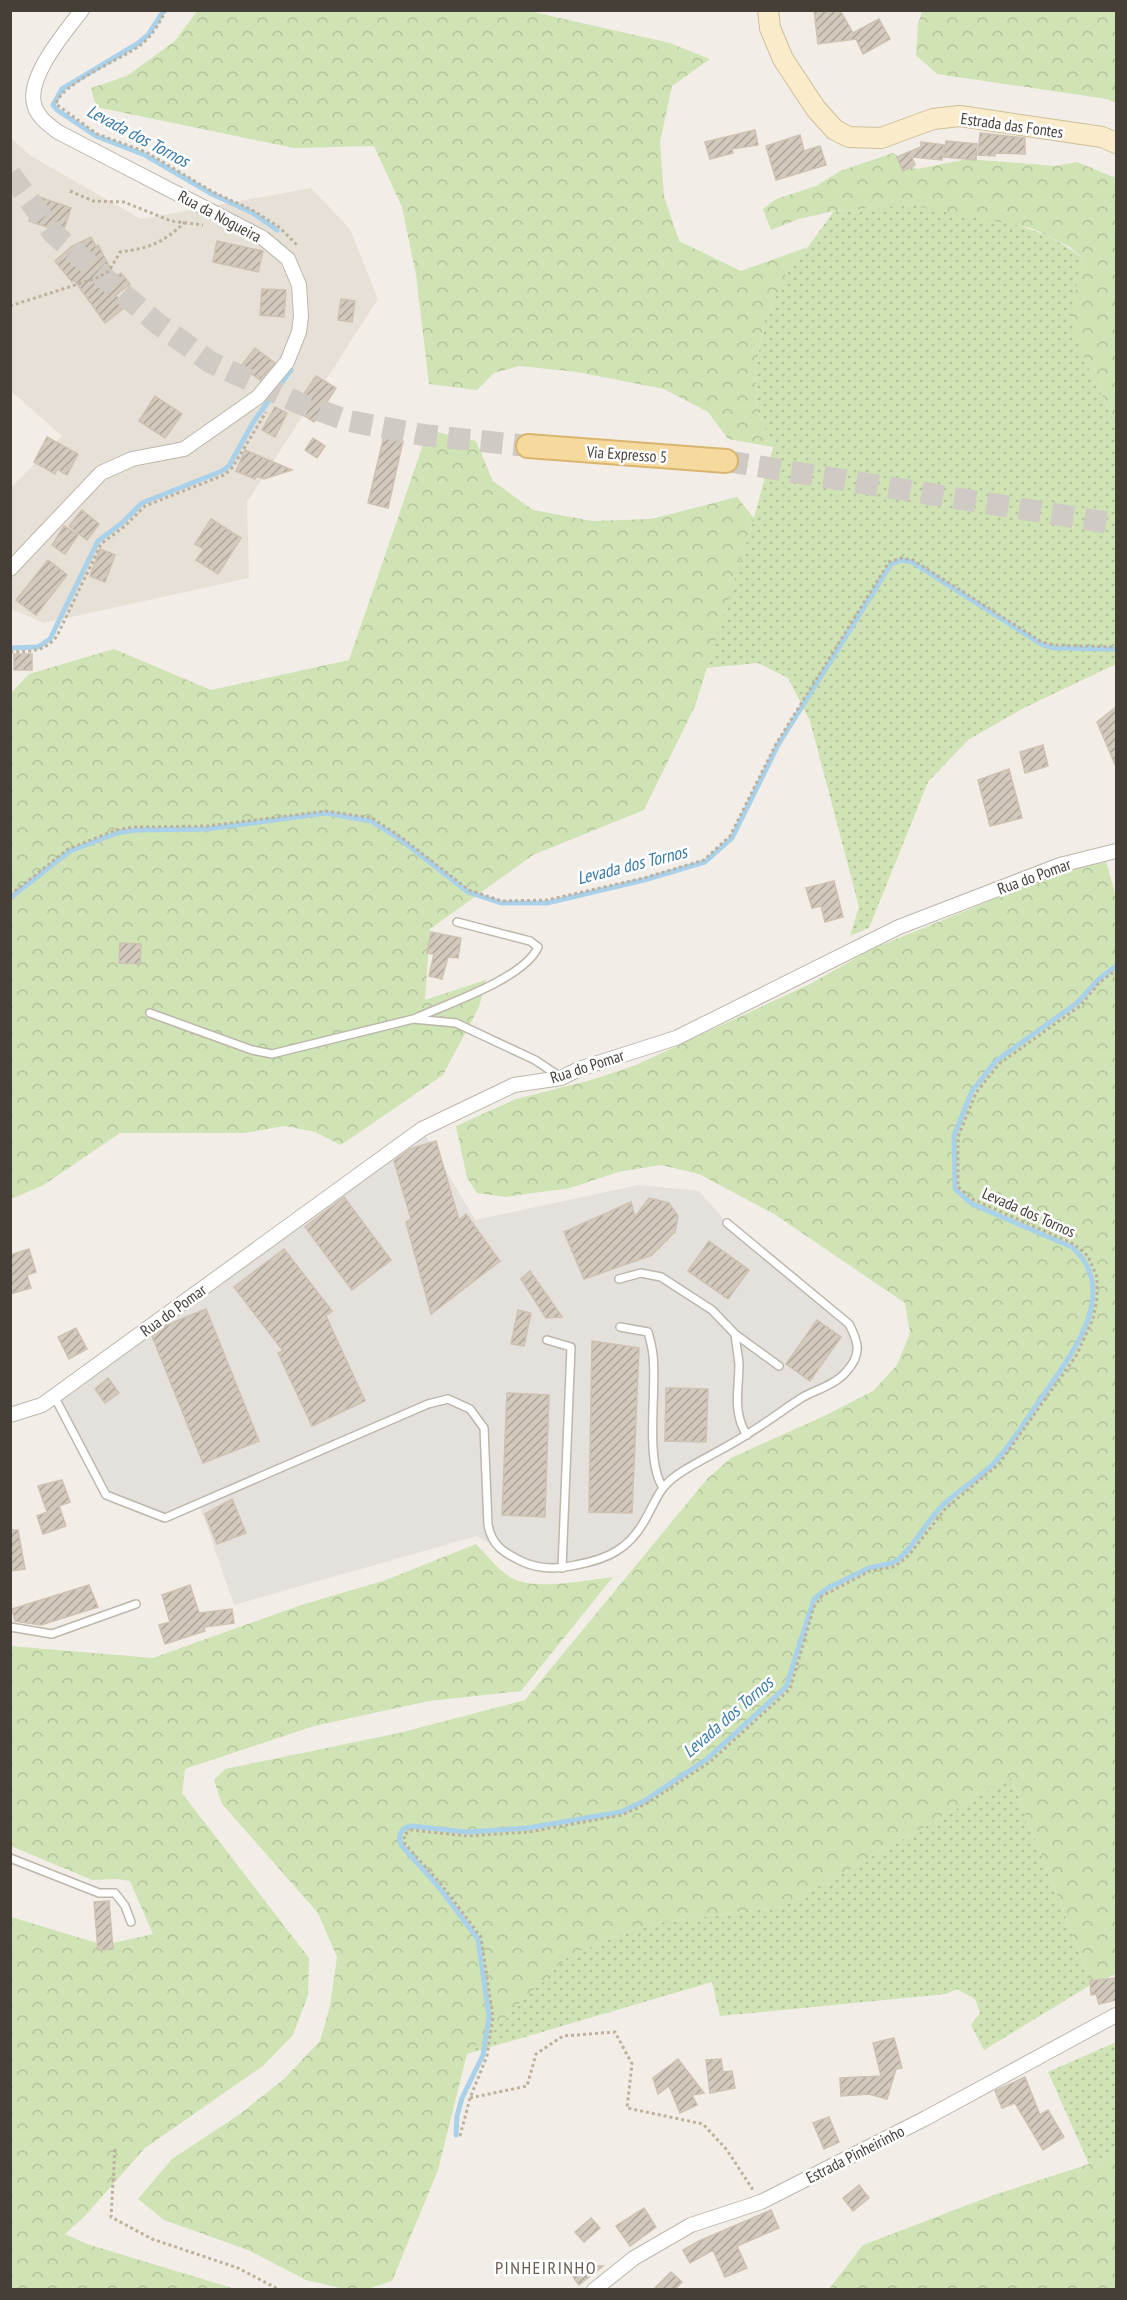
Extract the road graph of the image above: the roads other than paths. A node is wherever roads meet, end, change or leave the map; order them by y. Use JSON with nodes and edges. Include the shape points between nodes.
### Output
{"nodes":[{"id":1,"x":82,"y":10,"type":"edge"},
{"id":2,"x":768,"y":10,"type":"edge"},
{"id":3,"x":1116,"y":143,"type":"edge"},
{"id":4,"x":528,"y":446,"type":"tunnel mouth"},
{"id":5,"x":726,"y":461,"type":"tunnel mouth"},
{"id":6,"x":10,"y":569,"type":"edge"},
{"id":7,"x":1116,"y":851,"type":"edge"},
{"id":8,"x":457,"y":922,"type":"dead end"},
{"id":9,"x":150,"y":1013,"type":"dead end"},
{"id":10,"x":413,"y":1019,"type":"junction"},
{"id":11,"x":561,"y":1078,"type":"junction"},
{"id":12,"x":727,"y":1223,"type":"dead end"},
{"id":13,"x":619,"y":1279,"type":"dead end"},
{"id":14,"x":620,"y":1327,"type":"dead end"},
{"id":15,"x":735,"y":1334,"type":"junction"},
{"id":16,"x":547,"y":1340,"type":"dead end"},
{"id":17,"x":779,"y":1366,"type":"dead end"},
{"id":18,"x":54,"y":1396,"type":"junction"},
{"id":19,"x":10,"y":1415,"type":"edge"},
{"id":20,"x":747,"y":1435,"type":"junction"},
{"id":21,"x":662,"y":1486,"type":"junction"},
{"id":22,"x":562,"y":1568,"type":"junction"},
{"id":23,"x":136,"y":1604,"type":"dead end"},
{"id":24,"x":10,"y":1627,"type":"edge"},
{"id":25,"x":10,"y":1858,"type":"edge"},
{"id":26,"x":131,"y":1922,"type":"dead end"},
{"id":27,"x":1116,"y":2015,"type":"edge"},
{"id":28,"x":594,"y":2289,"type":"edge"}],
"edges":[{"from":1,"to":6,"type":"street","name":"Rua da Nogueira","via":[[56,44],[36,81],[33,95],[37,112],[58,132],[263,238],[288,259],[300,292],[301,316],[294,347],[258,398],[184,449],[132,459],[101,473]]},
{"from":2,"to":3,"type":"street","name":"Estrada das Fontes","via":[[770,28],[783,59],[835,130],[857,138],[882,138],[933,119],[960,116],[1102,137]]},
{"from":4,"to":5,"type":"main road","name":"Via Expresso 5"},
{"from":7,"to":11,"type":"street","name":"Rua do Pomar","via":[[1060,865],[899,927],[676,1038]]},
{"from":8,"to":10,"type":"lane","via":[[530,941],[538,947],[534,958],[502,980]]},
{"from":9,"to":10,"type":"lane","via":[[272,1054]]},
{"from":10,"to":11,"type":"lane","via":[[456,1023],[535,1060]]},
{"from":11,"to":18,"type":"street","name":"Rua do Pomar","via":[[514,1085],[422,1129]]},
{"from":12,"to":20,"type":"lane","via":[[849,1324],[859,1342],[856,1359],[845,1374]]},
{"from":13,"to":15,"type":"lane","via":[[641,1273],[661,1277],[712,1310]]},
{"from":14,"to":21,"type":"lane","via":[[648,1332],[653,1355],[654,1454]]},
{"from":15,"to":17,"type":"lane"},
{"from":15,"to":20,"type":"lane","via":[[739,1362],[737,1411]]},
{"from":16,"to":22,"type":"lane","via":[[571,1347]]},
{"from":18,"to":19,"type":"street","name":"Rua do Pomar","via":[[42,1405]]},
{"from":18,"to":22,"type":"lane","via":[[106,1495],[165,1518],[428,1404],[448,1399],[470,1409],[484,1428],[486,1512],[490,1537],[497,1548],[528,1564]]},
{"from":20,"to":21,"type":"lane"},
{"from":21,"to":22,"type":"lane","via":[[635,1537],[618,1551],[600,1561]]},
{"from":23,"to":24,"type":"lane","via":[[52,1634]]},
{"from":25,"to":26,"type":"lane","via":[[99,1893],[115,1893]]},
{"from":27,"to":28,"type":"street","name":"Estrada Pinheirinho","via":[[761,2202],[691,2225],[634,2258]]}]}
